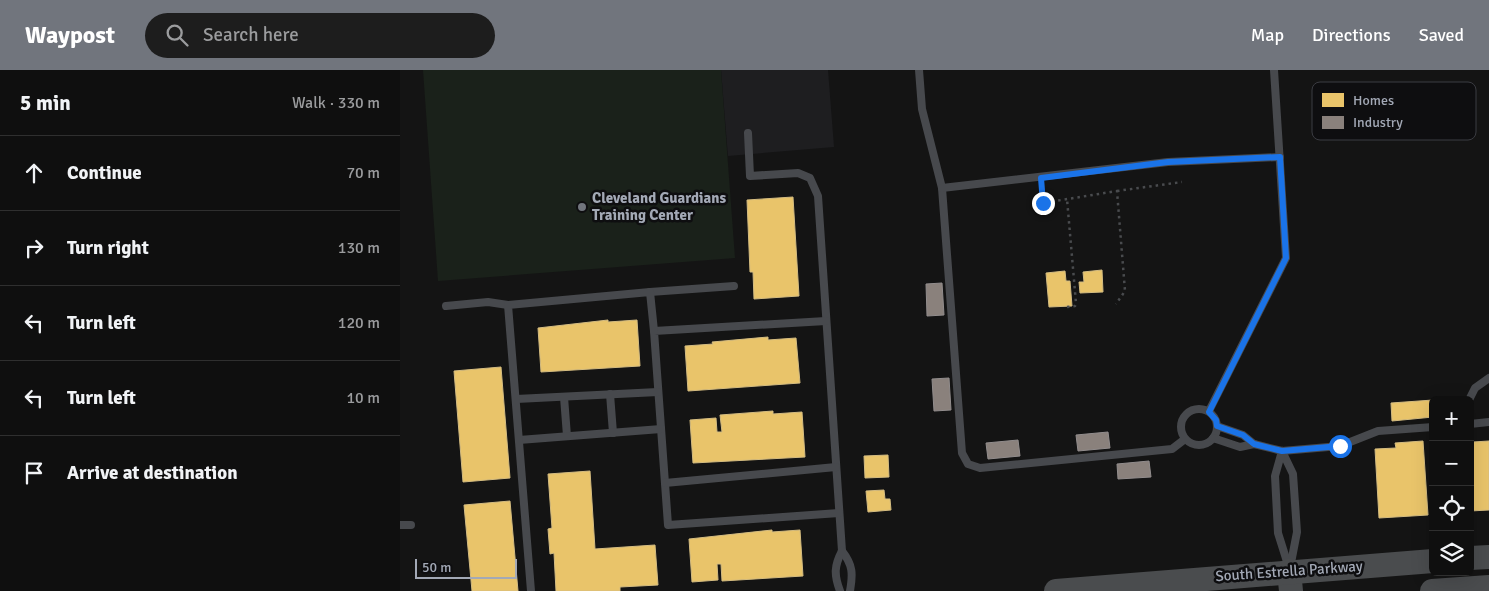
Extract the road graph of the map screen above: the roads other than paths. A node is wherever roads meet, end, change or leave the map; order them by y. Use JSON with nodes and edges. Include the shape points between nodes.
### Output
{"nodes":[{"id":1,"x":919,"y":70,"type":"edge"},
{"id":2,"x":1274,"y":70,"type":"edge"},
{"id":3,"x":748,"y":133,"type":"dead end"},
{"id":4,"x":1280,"y":157,"type":"junction"},
{"id":5,"x":942,"y":188,"type":"junction"},
{"id":6,"x":734,"y":286,"type":"dead end"},
{"id":7,"x":650,"y":292,"type":"junction"},
{"id":8,"x":508,"y":305,"type":"junction"},
{"id":9,"x":446,"y":306,"type":"dead end"},
{"id":10,"x":826,"y":321,"type":"junction"},
{"id":11,"x":654,"y":331,"type":"junction"},
{"id":12,"x":1489,"y":378,"type":"edge"},
{"id":13,"x":658,"y":392,"type":"junction"},
{"id":14,"x":610,"y":394,"type":"junction"},
{"id":15,"x":1471,"y":396,"type":"edge"},
{"id":16,"x":564,"y":397,"type":"junction"},
{"id":17,"x":516,"y":399,"type":"junction"},
{"id":18,"x":1209,"y":412,"type":"junction"},
{"id":19,"x":1489,"y":422,"type":"edge"},
{"id":20,"x":1474,"y":424,"type":"edge"},
{"id":21,"x":1217,"y":426,"type":"junction"},
{"id":22,"x":1429,"y":427,"type":"edge"},
{"id":23,"x":661,"y":429,"type":"junction"},
{"id":24,"x":613,"y":433,"type":"junction"},
{"id":25,"x":567,"y":436,"type":"junction"},
{"id":26,"x":1213,"y":438,"type":"junction"},
{"id":27,"x":1185,"y":439,"type":"junction"},
{"id":28,"x":519,"y":440,"type":"junction"},
{"id":29,"x":1254,"y":444,"type":"junction"},
{"id":30,"x":1282,"y":451,"type":"junction"},
{"id":31,"x":836,"y":467,"type":"junction"},
{"id":32,"x":666,"y":483,"type":"junction"},
{"id":33,"x":840,"y":512,"type":"junction"},
{"id":34,"x":400,"y":525,"type":"edge"},
{"id":35,"x":411,"y":525,"type":"dead end"},
{"id":36,"x":842,"y":551,"type":"junction"},
{"id":37,"x":1489,"y":556,"type":"edge"},
{"id":38,"x":1474,"y":558,"type":"edge"},
{"id":39,"x":1429,"y":562,"type":"edge"},
{"id":40,"x":1290,"y":581,"type":"edge"},
{"id":41,"x":1489,"y":587,"type":"edge"},
{"id":42,"x":531,"y":591,"type":"edge"},
{"id":43,"x":840,"y":591,"type":"edge"},
{"id":44,"x":850,"y":591,"type":"edge"},
{"id":45,"x":1056,"y":591,"type":"edge"},
{"id":46,"x":1432,"y":591,"type":"edge"}],
"edges":[{"from":1,"to":5,"type":"lane","via":[[922,109]]},
{"from":2,"to":4,"type":"lane"},
{"from":3,"to":10,"type":"lane","via":[[750,176],[798,173],[810,178],[818,196]]},
{"from":4,"to":5,"type":"lane","via":[[1168,162]]},
{"from":4,"to":18,"type":"lane","via":[[1286,258]]},
{"from":5,"to":27,"type":"lane","via":[[962,453],[968,464],[980,468],[1172,450]]},
{"from":6,"to":7,"type":"lane"},
{"from":7,"to":8,"type":"lane"},
{"from":7,"to":11,"type":"lane"},
{"from":8,"to":9,"type":"lane","via":[[488,302]]},
{"from":8,"to":17,"type":"lane"},
{"from":10,"to":11,"type":"lane"},
{"from":10,"to":31,"type":"lane"},
{"from":11,"to":13,"type":"lane"},
{"from":12,"to":15,"type":"lane","via":[[1475,388]]},
{"from":13,"to":14,"type":"lane"},
{"from":13,"to":23,"type":"lane"},
{"from":14,"to":16,"type":"lane"},
{"from":14,"to":24,"type":"lane"},
{"from":16,"to":17,"type":"lane"},
{"from":16,"to":25,"type":"lane"},
{"from":17,"to":28,"type":"lane"},
{"from":18,"to":21,"type":"lane"},
{"from":18,"to":27,"type":"lane","via":[[1198,408],[1187,412],[1180,428]]},
{"from":19,"to":20,"type":"lane"},
{"from":21,"to":26,"type":"lane"},
{"from":21,"to":29,"type":"lane","via":[[1243,435]]},
{"from":22,"to":30,"type":"lane","via":[[1378,431],[1340,446]]},
{"from":23,"to":24,"type":"lane"},
{"from":23,"to":32,"type":"lane"},
{"from":24,"to":25,"type":"lane"},
{"from":25,"to":28,"type":"lane"},
{"from":26,"to":27,"type":"lane","via":[[1209,443],[1196,445]]},
{"from":26,"to":29,"type":"lane","via":[[1240,447]]},
{"from":28,"to":42,"type":"lane"},
{"from":29,"to":30,"type":"lane"},
{"from":30,"to":40,"type":"lane","via":[[1275,476],[1278,533]]},
{"from":30,"to":40,"type":"lane","via":[[1293,474],[1297,532]]},
{"from":31,"to":32,"type":"lane"},
{"from":31,"to":33,"type":"lane"},
{"from":32,"to":33,"type":"lane","via":[[668,525]]},
{"from":33,"to":36,"type":"lane"},
{"from":34,"to":35,"type":"lane"},
{"from":36,"to":43,"type":"lane","via":[[835,564]]},
{"from":36,"to":44,"type":"lane","via":[[851,562],[853,577]]},
{"from":37,"to":38,"type":"main road"},
{"from":39,"to":40,"type":"main road","name":"South Estrella Parkway"},
{"from":40,"to":45,"type":"main road","name":"South Estrella Parkway"},
{"from":41,"to":46,"type":"main road"}]}
